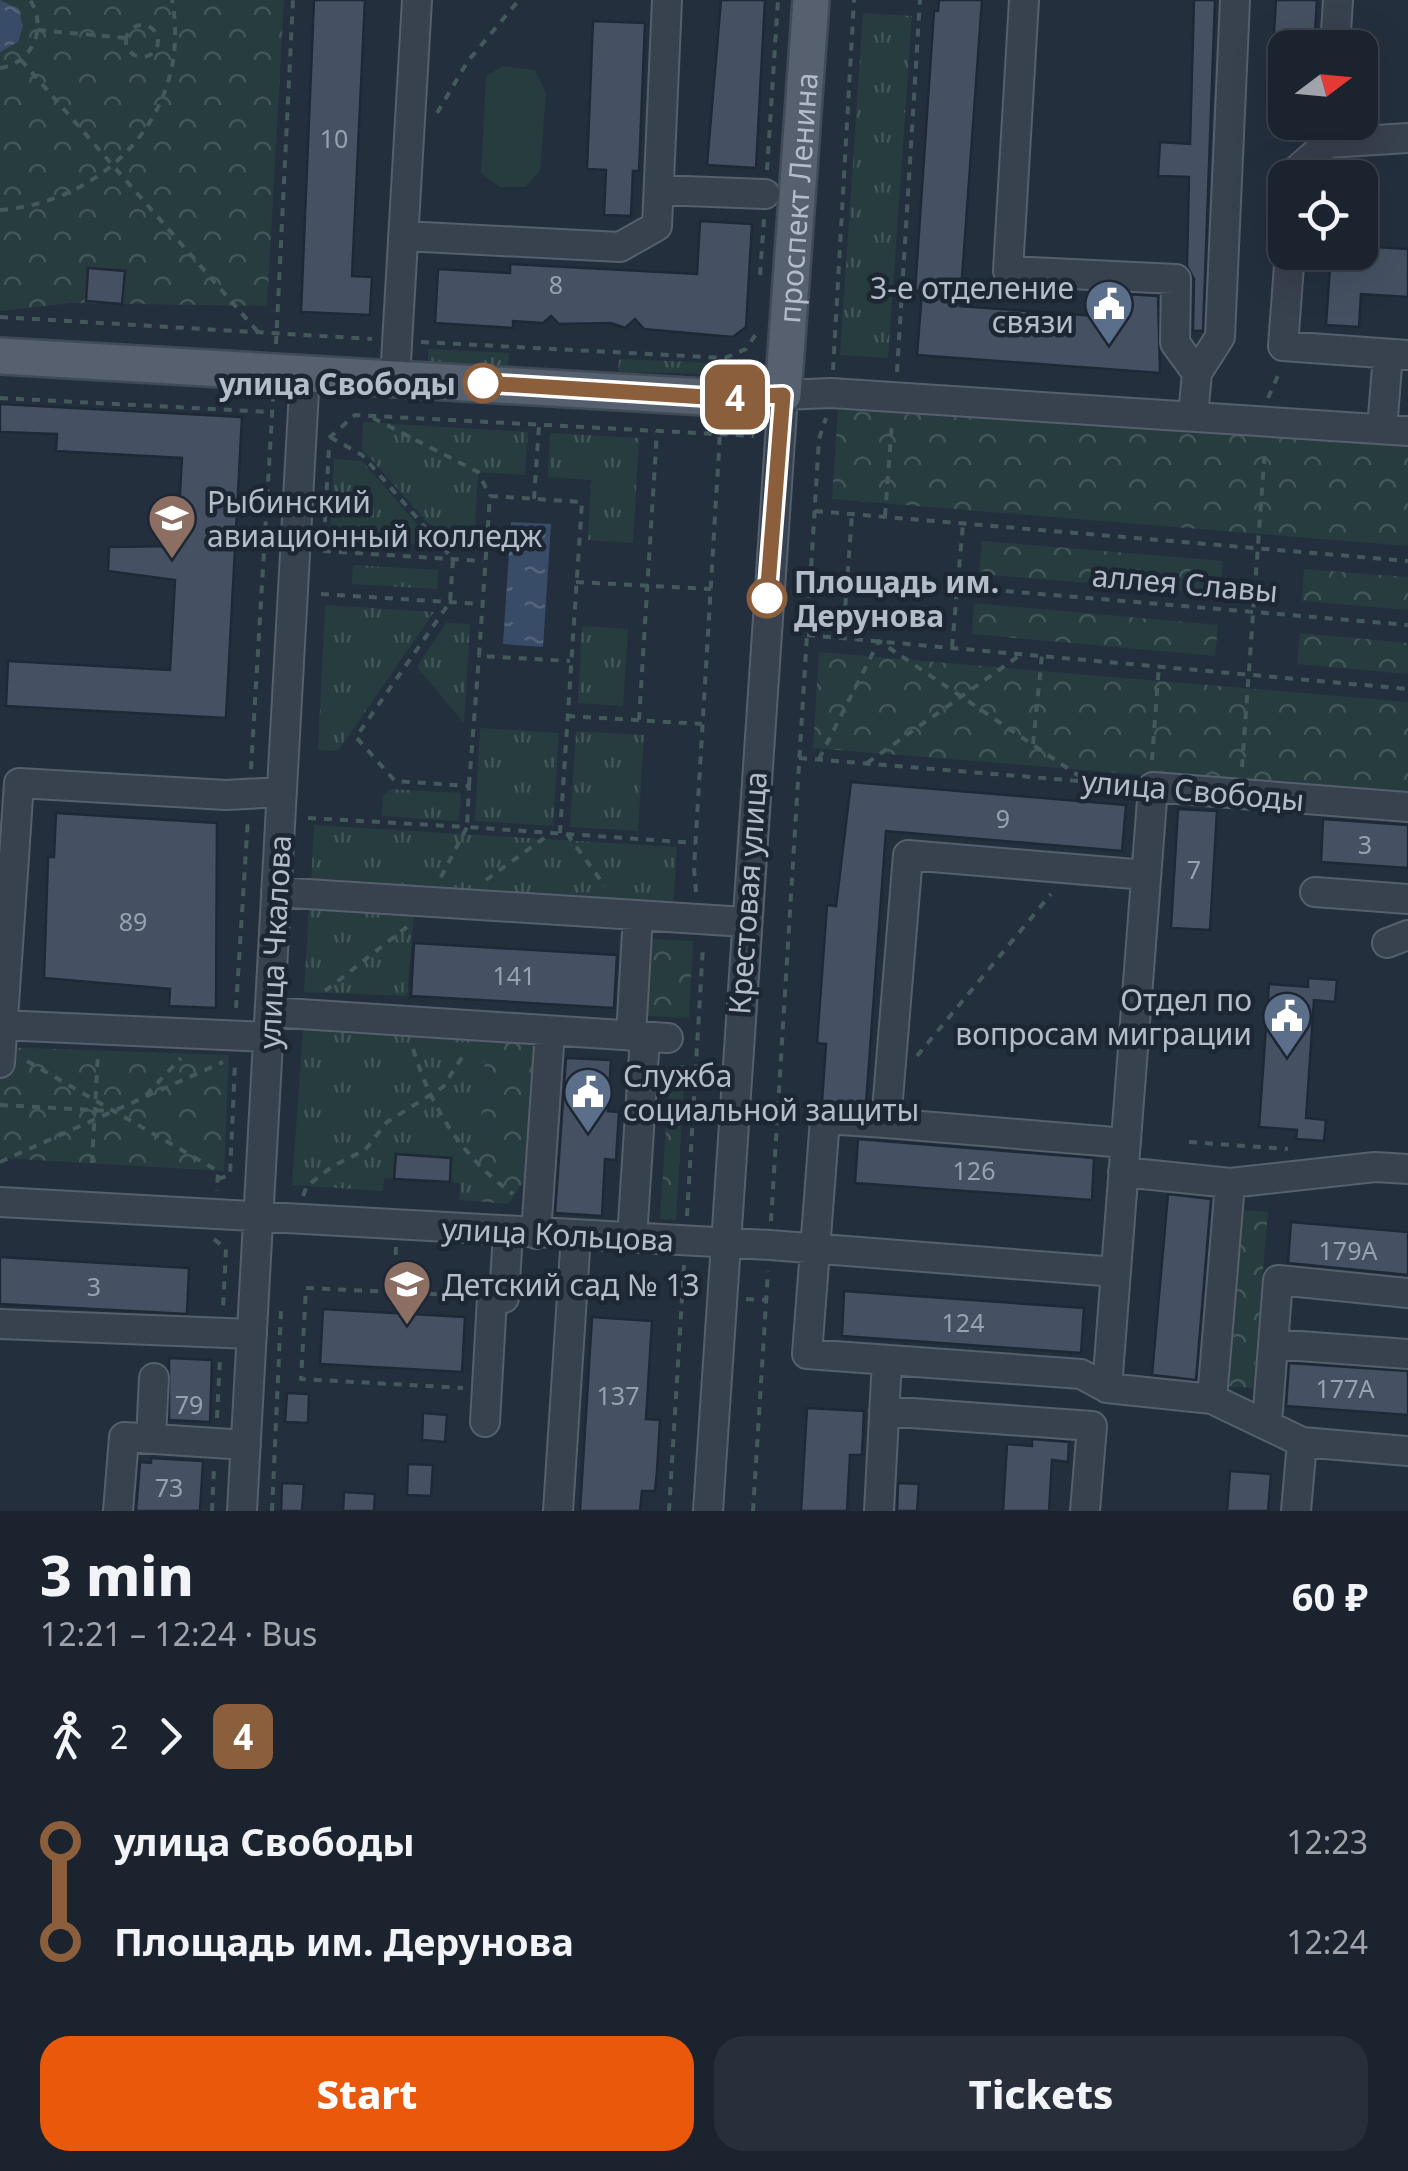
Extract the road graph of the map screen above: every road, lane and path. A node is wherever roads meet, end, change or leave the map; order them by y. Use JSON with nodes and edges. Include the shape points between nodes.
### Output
{"nodes":[{"id":1,"x":30,"y":0,"type":"edge"},
{"id":2,"x":172,"y":0,"type":"edge"},
{"id":3,"x":293,"y":0,"type":"edge"},
{"id":4,"x":417,"y":0,"type":"edge"},
{"id":5,"x":519,"y":0,"type":"edge"},
{"id":6,"x":667,"y":0,"type":"edge"},
{"id":7,"x":811,"y":0,"type":"edge"},
{"id":8,"x":854,"y":0,"type":"edge"},
{"id":9,"x":920,"y":0,"type":"edge"},
{"id":10,"x":1024,"y":0,"type":"edge"},
{"id":11,"x":1235,"y":0,"type":"edge"},
{"id":12,"x":1338,"y":0,"type":"edge"},
{"id":13,"x":38,"y":30,"type":"junction"},
{"id":14,"x":1336,"y":30,"type":"edge"},
{"id":15,"x":126,"y":38,"type":"junction"},
{"id":16,"x":158,"y":41,"type":"junction"},
{"id":17,"x":175,"y":43,"type":"junction"},
{"id":18,"x":21,"y":60,"type":"junction"},
{"id":19,"x":0,"y":68,"type":"edge"},
{"id":20,"x":1378,"y":136,"type":"edge"},
{"id":21,"x":1408,"y":138,"type":"edge"},
{"id":22,"x":1323,"y":140,"type":"edge"},
{"id":23,"x":408,"y":158,"type":"junction"},
{"id":24,"x":1306,"y":160,"type":"edge"},
{"id":25,"x":114,"y":167,"type":"junction"},
{"id":26,"x":660,"y":190,"type":"junction"},
{"id":27,"x":765,"y":194,"type":"dead end"},
{"id":28,"x":0,"y":210,"type":"edge"},
{"id":29,"x":403,"y":236,"type":"junction"},
{"id":30,"x":1289,"y":270,"type":"edge"},
{"id":31,"x":0,"y":317,"type":"edge"},
{"id":32,"x":258,"y":332,"type":"junction"},
{"id":33,"x":277,"y":333,"type":"junction"},
{"id":34,"x":397,"y":341,"type":"junction"},
{"id":35,"x":1283,"y":346,"type":"junction"},
{"id":36,"x":1398,"y":354,"type":"edge"},
{"id":37,"x":0,"y":356,"type":"edge"},
{"id":38,"x":725,"y":358,"type":"dead end"},
{"id":39,"x":290,"y":372,"type":"junction"},
{"id":40,"x":1197,"y":372,"type":"junction"},
{"id":41,"x":396,"y":378,"type":"junction"},
{"id":42,"x":895,"y":385,"type":"junction"},
{"id":43,"x":831,"y":393,"type":"junction"},
{"id":44,"x":783,"y":395,"type":"junction"},
{"id":45,"x":0,"y":398,"type":"edge"},
{"id":46,"x":272,"y":412,"type":"junction"},
{"id":47,"x":369,"y":416,"type":"junction"},
{"id":48,"x":1193,"y":416,"type":"junction"},
{"id":49,"x":1267,"y":421,"type":"junction"},
{"id":50,"x":539,"y":425,"type":"junction"},
{"id":51,"x":1395,"y":430,"type":"edge"},
{"id":52,"x":657,"y":431,"type":"junction"},
{"id":53,"x":721,"y":432,"type":"junction"},
{"id":54,"x":728,"y":435,"type":"dead end"},
{"id":55,"x":329,"y":436,"type":"junction"},
{"id":56,"x":490,"y":496,"type":"junction"},
{"id":57,"x":534,"y":498,"type":"junction"},
{"id":58,"x":814,"y":511,"type":"junction"},
{"id":59,"x":852,"y":514,"type":"junction"},
{"id":60,"x":885,"y":516,"type":"junction"},
{"id":61,"x":963,"y":524,"type":"junction"},
{"id":62,"x":1258,"y":548,"type":"junction"},
{"id":63,"x":323,"y":551,"type":"junction"},
{"id":64,"x":453,"y":559,"type":"junction"},
{"id":65,"x":485,"y":561,"type":"junction"},
{"id":66,"x":1408,"y":561,"type":"edge"},
{"id":67,"x":322,"y":565,"type":"dead end"},
{"id":68,"x":322,"y":580,"type":"dead end"},
{"id":69,"x":576,"y":582,"type":"junction"},
{"id":70,"x":648,"y":586,"type":"junction"},
{"id":71,"x":958,"y":587,"type":"junction"},
{"id":72,"x":711,"y":589,"type":"junction"},
{"id":73,"x":450,"y":602,"type":"junction"},
{"id":74,"x":482,"y":604,"type":"junction"},
{"id":75,"x":1254,"y":612,"type":"junction"},
{"id":76,"x":1408,"y":625,"type":"edge"},
{"id":77,"x":807,"y":635,"type":"junction"},
{"id":78,"x":843,"y":638,"type":"junction"},
{"id":79,"x":879,"y":641,"type":"junction"},
{"id":80,"x":952,"y":647,"type":"junction"},
{"id":81,"x":1023,"y":653,"type":"junction"},
{"id":82,"x":1042,"y":655,"type":"junction"},
{"id":83,"x":479,"y":656,"type":"junction"},
{"id":84,"x":570,"y":660,"type":"junction"},
{"id":85,"x":1159,"y":665,"type":"junction"},
{"id":86,"x":1249,"y":674,"type":"junction"},
{"id":87,"x":1408,"y":688,"type":"edge"},
{"id":88,"x":962,"y":696,"type":"junction"},
{"id":89,"x":567,"y":716,"type":"junction"},
{"id":90,"x":639,"y":720,"type":"junction"},
{"id":91,"x":703,"y":724,"type":"junction"},
{"id":92,"x":1033,"y":744,"type":"junction"},
{"id":93,"x":800,"y":758,"type":"junction"},
{"id":94,"x":818,"y":759,"type":"junction"},
{"id":95,"x":866,"y":763,"type":"junction"},
{"id":96,"x":1088,"y":782,"type":"junction"},
{"id":97,"x":469,"y":786,"type":"junction"},
{"id":98,"x":1151,"y":787,"type":"junction"},
{"id":99,"x":249,"y":792,"type":"junction"},
{"id":100,"x":282,"y":792,"type":"junction"},
{"id":101,"x":1240,"y":794,"type":"junction"},
{"id":102,"x":1408,"y":807,"type":"edge"},
{"id":103,"x":466,"y":827,"type":"junction"},
{"id":104,"x":552,"y":833,"type":"junction"},
{"id":105,"x":307,"y":834,"type":"dead end"},
{"id":106,"x":563,"y":834,"type":"junction"},
{"id":107,"x":696,"y":842,"type":"junction"},
{"id":108,"x":1072,"y":869,"type":"junction"},
{"id":109,"x":1146,"y":875,"type":"junction"},
{"id":110,"x":276,"y":892,"type":"junction"},
{"id":111,"x":1315,"y":892,"type":"dead end"},
{"id":112,"x":1408,"y":899,"type":"edge"},
{"id":113,"x":438,"y":903,"type":"junction"},
{"id":114,"x":632,"y":915,"type":"junction"},
{"id":115,"x":702,"y":919,"type":"junction"},
{"id":116,"x":745,"y":922,"type":"junction"},
{"id":117,"x":1408,"y":935,"type":"edge"},
{"id":118,"x":1408,"y":944,"type":"edge"},
{"id":119,"x":278,"y":1021,"type":"junction"},
{"id":120,"x":403,"y":1021,"type":"junction"},
{"id":121,"x":483,"y":1026,"type":"junction"},
{"id":122,"x":100,"y":1030,"type":"junction"},
{"id":123,"x":550,"y":1031,"type":"junction"},
{"id":124,"x":1,"y":1032,"type":"edge"},
{"id":125,"x":236,"y":1036,"type":"junction"},
{"id":126,"x":648,"y":1037,"type":"junction"},
{"id":127,"x":0,"y":1064,"type":"edge"},
{"id":128,"x":888,"y":1091,"type":"junction"},
{"id":129,"x":429,"y":1099,"type":"junction"},
{"id":130,"x":96,"y":1101,"type":"junction"},
{"id":131,"x":0,"y":1106,"type":"edge"},
{"id":132,"x":95,"y":1110,"type":"junction"},
{"id":133,"x":115,"y":1112,"type":"junction"},
{"id":134,"x":95,"y":1121,"type":"junction"},
{"id":135,"x":886,"y":1124,"type":"junction"},
{"id":136,"x":1189,"y":1142,"type":"dead end"},
{"id":137,"x":1126,"y":1144,"type":"junction"},
{"id":138,"x":1302,"y":1150,"type":"dead end"},
{"id":139,"x":0,"y":1162,"type":"edge"},
{"id":140,"x":92,"y":1164,"type":"dead end"},
{"id":141,"x":1408,"y":1169,"type":"edge"},
{"id":142,"x":218,"y":1171,"type":"dead end"},
{"id":143,"x":1124,"y":1172,"type":"junction"},
{"id":144,"x":218,"y":1180,"type":"dead end"},
{"id":145,"x":1230,"y":1183,"type":"junction"},
{"id":146,"x":293,"y":1192,"type":"dead end"},
{"id":147,"x":0,"y":1202,"type":"edge"},
{"id":148,"x":258,"y":1217,"type":"junction"},
{"id":149,"x":537,"y":1220,"type":"junction"},
{"id":150,"x":508,"y":1233,"type":"junction"},
{"id":151,"x":576,"y":1236,"type":"junction"},
{"id":152,"x":632,"y":1238,"type":"junction"},
{"id":153,"x":685,"y":1241,"type":"junction"},
{"id":154,"x":725,"y":1242,"type":"junction"},
{"id":155,"x":770,"y":1245,"type":"junction"},
{"id":156,"x":396,"y":1247,"type":"dead end"},
{"id":157,"x":226,"y":1248,"type":"dead end"},
{"id":158,"x":813,"y":1251,"type":"junction"},
{"id":159,"x":1116,"y":1272,"type":"junction"},
{"id":160,"x":394,"y":1292,"type":"junction"},
{"id":161,"x":1408,"y":1293,"type":"edge"},
{"id":162,"x":492,"y":1298,"type":"junction"},
{"id":163,"x":281,"y":1306,"type":"dead end"},
{"id":164,"x":0,"y":1324,"type":"edge"},
{"id":165,"x":222,"y":1333,"type":"junction"},
{"id":166,"x":252,"y":1334,"type":"junction"},
{"id":167,"x":1273,"y":1344,"type":"junction"},
{"id":168,"x":1408,"y":1354,"type":"edge"},
{"id":169,"x":887,"y":1360,"type":"junction"},
{"id":170,"x":154,"y":1378,"type":"dead end"},
{"id":171,"x":1107,"y":1388,"type":"junction"},
{"id":172,"x":487,"y":1389,"type":"junction"},
{"id":173,"x":1212,"y":1398,"type":"junction"},
{"id":174,"x":884,"y":1412,"type":"junction"},
{"id":175,"x":486,"y":1422,"type":"dead end"},
{"id":176,"x":1266,"y":1423,"type":"junction"},
{"id":177,"x":151,"y":1438,"type":"junction"},
{"id":178,"x":1302,"y":1442,"type":"junction"},
{"id":179,"x":246,"y":1444,"type":"junction"},
{"id":180,"x":1408,"y":1451,"type":"edge"},
{"id":181,"x":118,"y":1511,"type":"edge"},
{"id":182,"x":242,"y":1511,"type":"edge"},
{"id":183,"x":272,"y":1511,"type":"edge"},
{"id":184,"x":558,"y":1511,"type":"edge"},
{"id":185,"x":669,"y":1511,"type":"edge"},
{"id":186,"x":708,"y":1511,"type":"edge"},
{"id":187,"x":753,"y":1511,"type":"edge"},
{"id":188,"x":879,"y":1511,"type":"edge"},
{"id":189,"x":1085,"y":1511,"type":"edge"},
{"id":190,"x":1296,"y":1511,"type":"edge"}],
"edges":[{"from":1,"to":13,"type":"path"},
{"from":2,"to":17,"type":"path"},
{"from":3,"to":33,"type":"path"},
{"from":4,"to":23,"type":"street"},
{"from":5,"to":23,"type":"path","via":[[468,61]]},
{"from":6,"to":26,"type":"street"},
{"from":7,"to":44,"type":"main road","name":"проспект Ленина"},
{"from":8,"to":43,"type":"path"},
{"from":9,"to":42,"type":"path"},
{"from":10,"to":40,"type":"street","via":[[1008,270],[1176,279],[1174,343]]},
{"from":11,"to":40,"type":"street","via":[[1220,337]]},
{"from":12,"to":14,"type":"street"},
{"from":13,"to":15,"type":"path"},
{"from":13,"to":18,"type":"path"},
{"from":15,"to":16,"type":"path","via":[[141,24]]},
{"from":15,"to":16,"type":"path","via":[[130,53],[140,57],[150,55]]},
{"from":16,"to":17,"type":"path"},
{"from":17,"to":25,"type":"path","via":[[162,100],[142,137]]},
{"from":18,"to":19,"type":"path"},
{"from":18,"to":25,"type":"path"},
{"from":20,"to":21,"type":"street"},
{"from":22,"to":24,"type":"street"},
{"from":23,"to":29,"type":"street"},
{"from":25,"to":28,"type":"path","via":[[58,200]]},
{"from":25,"to":32,"type":"path"},
{"from":26,"to":27,"type":"street"},
{"from":26,"to":29,"type":"street","via":[[657,226],[620,246]]},
{"from":29,"to":34,"type":"street"},
{"from":30,"to":35,"type":"street"},
{"from":31,"to":32,"type":"path"},
{"from":32,"to":33,"type":"path"},
{"from":33,"to":34,"type":"path"},
{"from":33,"to":39,"type":"path"},
{"from":34,"to":38,"type":"path"},
{"from":34,"to":41,"type":"street"},
{"from":35,"to":36,"type":"street"},
{"from":35,"to":49,"type":"path"},
{"from":36,"to":51,"type":"street"},
{"from":37,"to":39,"type":"main road"},
{"from":39,"to":41,"type":"main road"},
{"from":39,"to":46,"type":"path"},
{"from":39,"to":100,"type":"street","name":"улица Чкалова"},
{"from":40,"to":48,"type":"street"},
{"from":41,"to":44,"type":"main road","via":[[722,398]]},
{"from":42,"to":43,"type":"street"},
{"from":42,"to":48,"type":"street"},
{"from":42,"to":60,"type":"path"},
{"from":43,"to":44,"type":"street"},
{"from":43,"to":58,"type":"path","via":[[819,440]]},
{"from":44,"to":116,"type":"street","name":"Крестовая улица"},
{"from":45,"to":46,"type":"path"},
{"from":46,"to":99,"type":"path"},
{"from":47,"to":50,"type":"path"},
{"from":47,"to":55,"type":"path","via":[[355,415]]},
{"from":47,"to":56,"type":"path","via":[[478,472]]},
{"from":48,"to":49,"type":"street"},
{"from":49,"to":51,"type":"street"},
{"from":49,"to":62,"type":"path"},
{"from":50,"to":52,"type":"path"},
{"from":50,"to":57,"type":"path"},
{"from":52,"to":53,"type":"path"},
{"from":52,"to":70,"type":"path"},
{"from":53,"to":54,"type":"path"},
{"from":53,"to":72,"type":"path"},
{"from":55,"to":63,"type":"path"},
{"from":55,"to":64,"type":"path","via":[[362,455]]},
{"from":56,"to":57,"type":"path"},
{"from":56,"to":65,"type":"path"},
{"from":57,"to":69,"type":"path","via":[[582,502]]},
{"from":58,"to":59,"type":"path"},
{"from":58,"to":77,"type":"path"},
{"from":59,"to":60,"type":"path"},
{"from":59,"to":78,"type":"path"},
{"from":60,"to":61,"type":"path"},
{"from":61,"to":62,"type":"path"},
{"from":61,"to":71,"type":"path"},
{"from":62,"to":66,"type":"path"},
{"from":62,"to":75,"type":"path"},
{"from":63,"to":64,"type":"path"},
{"from":63,"to":67,"type":"path"},
{"from":64,"to":65,"type":"path"},
{"from":64,"to":73,"type":"path"},
{"from":65,"to":74,"type":"path"},
{"from":68,"to":73,"type":"path","via":[[321,594]]},
{"from":69,"to":70,"type":"path"},
{"from":69,"to":84,"type":"path"},
{"from":70,"to":72,"type":"path"},
{"from":70,"to":90,"type":"path"},
{"from":71,"to":75,"type":"path","name":"аллея Славы"},
{"from":71,"to":80,"type":"path"},
{"from":72,"to":91,"type":"path"},
{"from":73,"to":74,"type":"path"},
{"from":73,"to":97,"type":"path","via":[[356,737],[395,781]]},
{"from":74,"to":83,"type":"path"},
{"from":75,"to":76,"type":"path","name":"аллея Славы"},
{"from":75,"to":86,"type":"path"},
{"from":77,"to":78,"type":"path"},
{"from":77,"to":93,"type":"path"},
{"from":78,"to":79,"type":"path"},
{"from":79,"to":80,"type":"path"},
{"from":79,"to":88,"type":"path"},
{"from":79,"to":94,"type":"path"},
{"from":80,"to":81,"type":"path"},
{"from":81,"to":82,"type":"path"},
{"from":81,"to":88,"type":"path"},
{"from":82,"to":85,"type":"path"},
{"from":82,"to":92,"type":"path"},
{"from":83,"to":84,"type":"path"},
{"from":83,"to":97,"type":"path"},
{"from":84,"to":89,"type":"path"},
{"from":85,"to":86,"type":"path"},
{"from":85,"to":98,"type":"path"},
{"from":86,"to":87,"type":"path"},
{"from":86,"to":101,"type":"path"},
{"from":88,"to":92,"type":"path"},
{"from":88,"to":95,"type":"path"},
{"from":89,"to":90,"type":"path"},
{"from":89,"to":106,"type":"path"},
{"from":90,"to":91,"type":"path"},
{"from":91,"to":107,"type":"path"},
{"from":92,"to":96,"type":"path"},
{"from":93,"to":94,"type":"path","name":"улица Свободы"},
{"from":93,"to":155,"type":"path"},
{"from":94,"to":95,"type":"path","name":"улица Свободы"},
{"from":95,"to":96,"type":"path","name":"улица Свободы"},
{"from":96,"to":98,"type":"path","name":"улица Свободы"},
{"from":97,"to":103,"type":"path"},
{"from":98,"to":101,"type":"street","name":"улица Свободы"},
{"from":98,"to":109,"type":"street"},
{"from":99,"to":100,"type":"street"},
{"from":99,"to":124,"type":"street","via":[[19,783]]},
{"from":99,"to":125,"type":"path"},
{"from":100,"to":110,"type":"street","name":"улица Чкалова"},
{"from":101,"to":102,"type":"street","name":"улица Свободы"},
{"from":103,"to":104,"type":"path"},
{"from":103,"to":105,"type":"path","via":[[308,818]]},
{"from":103,"to":113,"type":"path"},
{"from":104,"to":106,"type":"path"},
{"from":104,"to":113,"type":"path","via":[[465,894]]},
{"from":106,"to":107,"type":"path"},
{"from":106,"to":114,"type":"path"},
{"from":107,"to":115,"type":"path"},
{"from":108,"to":109,"type":"street"},
{"from":108,"to":128,"type":"path"},
{"from":108,"to":128,"type":"street","via":[[908,856]]},
{"from":109,"to":137,"type":"street"},
{"from":110,"to":113,"type":"street"},
{"from":110,"to":119,"type":"street","name":"улица Чкалова"},
{"from":111,"to":112,"type":"street"},
{"from":113,"to":114,"type":"street"},
{"from":113,"to":119,"type":"path"},
{"from":114,"to":115,"type":"street"},
{"from":114,"to":126,"type":"street"},
{"from":115,"to":116,"type":"street"},
{"from":115,"to":153,"type":"path"},
{"from":116,"to":154,"type":"street","name":"Крестовая улица"},
{"from":117,"to":118,"type":"street","via":[[1387,943]]},
{"from":119,"to":120,"type":"street"},
{"from":119,"to":125,"type":"street"},
{"from":119,"to":148,"type":"street","name":"улица Чкалова"},
{"from":120,"to":121,"type":"street"},
{"from":120,"to":129,"type":"path"},
{"from":121,"to":123,"type":"street"},
{"from":121,"to":129,"type":"path"},
{"from":122,"to":124,"type":"street"},
{"from":122,"to":125,"type":"street"},
{"from":122,"to":130,"type":"path"},
{"from":123,"to":126,"type":"street"},
{"from":123,"to":149,"type":"street"},
{"from":124,"to":127,"type":"street"},
{"from":124,"to":130,"type":"path"},
{"from":126,"to":152,"type":"street"},
{"from":128,"to":135,"type":"street"},
{"from":129,"to":146,"type":"path","via":[[387,1122],[365,1150],[332,1166],[303,1194]]},
{"from":129,"to":149,"type":"path","via":[[468,1154]]},
{"from":130,"to":132,"type":"path"},
{"from":130,"to":133,"type":"path"},
{"from":131,"to":132,"type":"path"},
{"from":132,"to":133,"type":"path"},
{"from":132,"to":134,"type":"path"},
{"from":133,"to":134,"type":"path"},
{"from":133,"to":142,"type":"path"},
{"from":133,"to":144,"type":"path","via":[[235,1056],[230,1175]]},
{"from":134,"to":139,"type":"path"},
{"from":134,"to":140,"type":"path"},
{"from":135,"to":137,"type":"street"},
{"from":135,"to":158,"type":"street","via":[[825,1118]]},
{"from":136,"to":138,"type":"path"},
{"from":137,"to":143,"type":"street"},
{"from":141,"to":145,"type":"street"},
{"from":143,"to":145,"type":"street"},
{"from":143,"to":159,"type":"street"},
{"from":145,"to":173,"type":"street"},
{"from":147,"to":148,"type":"street","name":"улица Кольцова"},
{"from":148,"to":150,"type":"street","name":"улица Кольцова"},
{"from":148,"to":166,"type":"street","name":"улица Чкалова"},
{"from":149,"to":150,"type":"street","name":"улица Кольцова"},
{"from":149,"to":151,"type":"street","name":"улица Кольцова"},
{"from":150,"to":162,"type":"street","via":[[504,1298]]},
{"from":151,"to":152,"type":"street","name":"улица Кольцова"},
{"from":151,"to":184,"type":"street"},
{"from":152,"to":153,"type":"street","name":"улица Кольцова"},
{"from":153,"to":154,"type":"street","name":"улица Кольцова"},
{"from":153,"to":185,"type":"path"},
{"from":154,"to":155,"type":"street","name":"улица Кольцова"},
{"from":154,"to":186,"type":"street","name":"Крестовая улица"},
{"from":155,"to":158,"type":"street","name":"улица Кольцова"},
{"from":155,"to":187,"type":"path"},
{"from":156,"to":160,"type":"path"},
{"from":157,"to":165,"type":"path"},
{"from":158,"to":159,"type":"street","name":"улица Кольцова"},
{"from":158,"to":169,"type":"street","via":[[807,1354]]},
{"from":159,"to":171,"type":"street"},
{"from":160,"to":162,"type":"path"},
{"from":160,"to":172,"type":"path","via":[[306,1288],[301,1379]]},
{"from":161,"to":167,"type":"street","via":[[1278,1280]]},
{"from":162,"to":172,"type":"street"},
{"from":163,"to":183,"type":"path"},
{"from":164,"to":165,"type":"street"},
{"from":165,"to":166,"type":"street"},
{"from":166,"to":179,"type":"street","name":"улица Чкалова"},
{"from":167,"to":168,"type":"street"},
{"from":167,"to":176,"type":"street"},
{"from":169,"to":171,"type":"street","via":[[1081,1374]]},
{"from":169,"to":174,"type":"street"},
{"from":170,"to":177,"type":"street"},
{"from":171,"to":173,"type":"street"},
{"from":172,"to":175,"type":"street"},
{"from":173,"to":176,"type":"street"},
{"from":174,"to":188,"type":"street"},
{"from":174,"to":189,"type":"street","via":[[1092,1426]]},
{"from":176,"to":178,"type":"street"},
{"from":177,"to":179,"type":"street"},
{"from":177,"to":181,"type":"street","via":[[124,1437]]},
{"from":178,"to":180,"type":"street"},
{"from":178,"to":190,"type":"street"},
{"from":179,"to":182,"type":"street","name":"улица Чкалова"}]}
